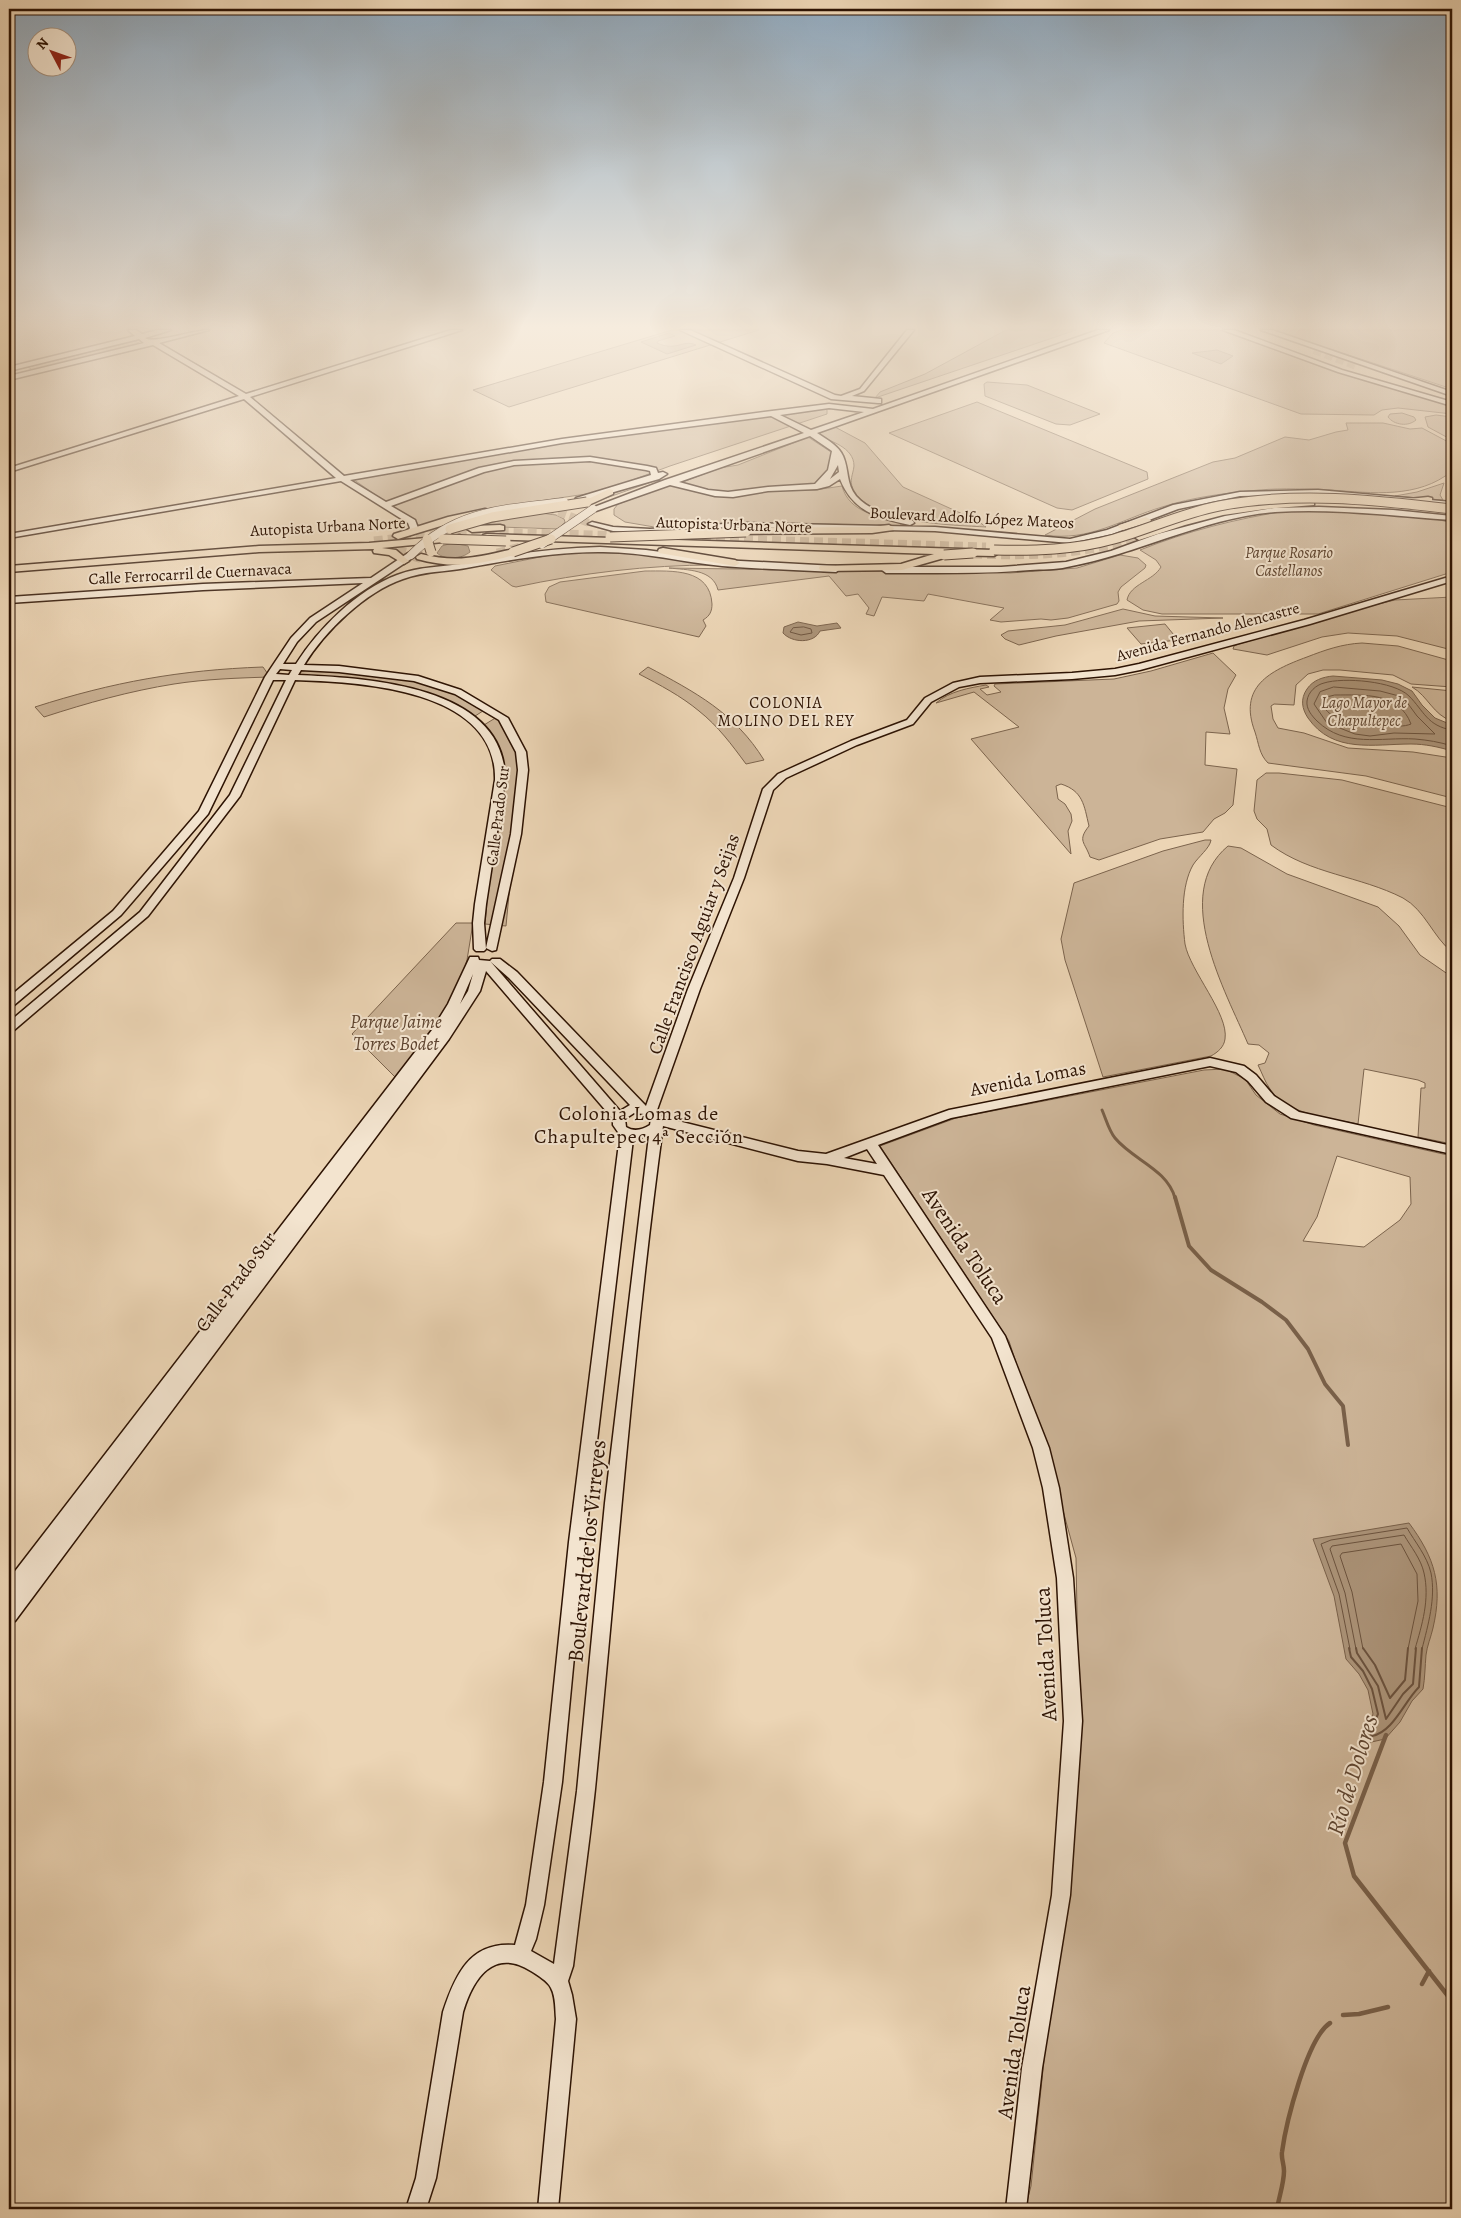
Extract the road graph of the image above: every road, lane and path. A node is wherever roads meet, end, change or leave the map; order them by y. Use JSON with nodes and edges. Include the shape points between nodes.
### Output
{"nodes":[{"id":1,"x":809,"y":433,"type":"edge"},
{"id":2,"x":114,"y":434,"type":"edge"},
{"id":3,"x":122,"y":434,"type":"edge"},
{"id":4,"x":287,"y":434,"type":"edge"},
{"id":5,"x":624,"y":434,"type":"edge"},
{"id":6,"x":807,"y":434,"type":"edge"},
{"id":7,"x":836,"y":451,"type":"junction"},
{"id":8,"x":9,"y":465,"type":"edge"},
{"id":9,"x":9,"y":470,"type":"edge"},
{"id":10,"x":676,"y":470,"type":"dead end"},
{"id":11,"x":842,"y":473,"type":"junction"},
{"id":12,"x":343,"y":478,"type":"junction"},
{"id":13,"x":666,"y":478,"type":"junction"},
{"id":14,"x":808,"y":487,"type":"junction"},
{"id":15,"x":1302,"y":491,"type":"junction"},
{"id":16,"x":610,"y":497,"type":"junction"},
{"id":17,"x":1319,"y":497,"type":"junction"},
{"id":18,"x":583,"y":500,"type":"junction"},
{"id":19,"x":1428,"y":500,"type":"junction"},
{"id":20,"x":1409,"y":502,"type":"junction"},
{"id":21,"x":1276,"y":504,"type":"junction"},
{"id":22,"x":385,"y":505,"type":"junction"},
{"id":23,"x":547,"y":508,"type":"tunnel mouth"},
{"id":24,"x":1451,"y":508,"type":"edge"},
{"id":25,"x":488,"y":514,"type":"junction"},
{"id":26,"x":1430,"y":515,"type":"junction"},
{"id":27,"x":1452,"y":518,"type":"edge"},
{"id":28,"x":1452,"y":522,"type":"edge"},
{"id":29,"x":592,"y":524,"type":"tunnel mouth"},
{"id":30,"x":1123,"y":527,"type":"junction"},
{"id":31,"x":889,"y":528,"type":"junction"},
{"id":32,"x":1143,"y":528,"type":"junction"},
{"id":33,"x":450,"y":529,"type":"junction"},
{"id":34,"x":472,"y":529,"type":"dead end"},
{"id":35,"x":935,"y":529,"type":"junction"},
{"id":36,"x":853,"y":530,"type":"joint"},
{"id":37,"x":632,"y":531,"type":"junction"},
{"id":38,"x":650,"y":531,"type":"junction"},
{"id":39,"x":713,"y":531,"type":"junction"},
{"id":40,"x":697,"y":532,"type":"junction"},
{"id":41,"x":746,"y":532,"type":"junction"},
{"id":42,"x":410,"y":533,"type":"junction"},
{"id":43,"x":432,"y":535,"type":"junction"},
{"id":44,"x":9,"y":536,"type":"edge"},
{"id":45,"x":1161,"y":536,"type":"junction"},
{"id":46,"x":551,"y":539,"type":"junction"},
{"id":47,"x":1076,"y":540,"type":"junction"},
{"id":48,"x":374,"y":541,"type":"tunnel mouth"},
{"id":49,"x":460,"y":542,"type":"dead end"},
{"id":50,"x":506,"y":542,"type":"joint"},
{"id":51,"x":609,"y":542,"type":"junction"},
{"id":52,"x":358,"y":547,"type":"junction"},
{"id":53,"x":312,"y":549,"type":"dead end"},
{"id":54,"x":397,"y":550,"type":"tunnel mouth"},
{"id":55,"x":973,"y":553,"type":"junction"},
{"id":56,"x":126,"y":555,"type":"junction"},
{"id":57,"x":497,"y":556,"type":"junction"},
{"id":58,"x":173,"y":557,"type":"junction"},
{"id":59,"x":412,"y":558,"type":"junction"},
{"id":60,"x":1093,"y":560,"type":"junction"},
{"id":61,"x":448,"y":561,"type":"joint"},
{"id":62,"x":734,"y":563,"type":"junction"},
{"id":63,"x":908,"y":566,"type":"junction"},
{"id":64,"x":9,"y":567,"type":"edge"},
{"id":65,"x":824,"y":568,"type":"junction"},
{"id":66,"x":983,"y":570,"type":"junction"},
{"id":67,"x":1452,"y":578,"type":"edge"},
{"id":68,"x":374,"y":580,"type":"junction"},
{"id":69,"x":1452,"y":586,"type":"edge"},
{"id":70,"x":236,"y":588,"type":"junction"},
{"id":71,"x":359,"y":589,"type":"junction"},
{"id":72,"x":1405,"y":593,"type":"junction"},
{"id":73,"x":9,"y":600,"type":"edge"},
{"id":74,"x":24,"y":602,"type":"junction"},
{"id":75,"x":9,"y":606,"type":"edge"},
{"id":76,"x":280,"y":666,"type":"junction"},
{"id":77,"x":299,"y":667,"type":"junction"},
{"id":78,"x":270,"y":677,"type":"junction"},
{"id":79,"x":292,"y":677,"type":"junction"},
{"id":80,"x":220,"y":780,"type":"junction"},
{"id":81,"x":243,"y":781,"type":"junction"},
{"id":82,"x":768,"y":789,"type":"joint"},
{"id":83,"x":209,"y":803,"type":"junction"},
{"id":84,"x":229,"y":805,"type":"junction"},
{"id":85,"x":484,"y":959,"type":"junction"},
{"id":86,"x":9,"y":1003,"type":"edge"},
{"id":87,"x":9,"y":1028,"type":"edge"},
{"id":88,"x":652,"y":1116,"type":"junction"},
{"id":89,"x":619,"y":1118,"type":"junction"},
{"id":90,"x":627,"y":1134,"type":"junction"},
{"id":91,"x":869,"y":1142,"type":"junction"},
{"id":92,"x":1452,"y":1150,"type":"edge"},
{"id":93,"x":827,"y":1159,"type":"junction"},
{"id":94,"x":888,"y":1171,"type":"junction"},
{"id":95,"x":9,"y":1591,"type":"edge"},
{"id":96,"x":9,"y":1616,"type":"edge"},
{"id":97,"x":520,"y":1955,"type":"junction"},
{"id":98,"x":558,"y":1981,"type":"junction"},
{"id":99,"x":416,"y":2209,"type":"edge"},
{"id":100,"x":548,"y":2209,"type":"edge"},
{"id":101,"x":1016,"y":2209,"type":"edge"}],
"edges":[{"from":1,"to":7,"type":"street"},
{"from":2,"to":8,"type":"street"},
{"from":3,"to":9,"type":"street"},
{"from":4,"to":12,"type":"street"},
{"from":5,"to":12,"type":"street"},
{"from":6,"to":13,"type":"street"},
{"from":7,"to":11,"type":"street","via":[[841,458]]},
{"from":7,"to":14,"type":"street","via":[[836,460],[828,478]]},
{"from":10,"to":13,"type":"street"},
{"from":11,"to":14,"type":"street","via":[[830,483]]},
{"from":11,"to":35,"type":"street","via":[[848,492],[863,507],[889,518]]},
{"from":12,"to":22,"type":"street"},
{"from":12,"to":44,"type":"street"},
{"from":13,"to":14,"type":"street","via":[[723,494]]},
{"from":13,"to":16,"type":"street"},
{"from":13,"to":22,"type":"street","via":[[647,468],[600,460],[525,462],[482,470]]},
{"from":15,"to":17,"type":"highway"},
{"from":15,"to":19,"type":"street","name":"Boulevard Adolfo López Mateos"},
{"from":15,"to":30,"type":"street","name":"Boulevard Adolfo López Mateos","via":[[1206,499],[1162,511]]},
{"from":16,"to":18,"type":"highway"},
{"from":16,"to":46,"type":"street","bridge":true},
{"from":17,"to":20,"type":"highway"},
{"from":17,"to":32,"type":"highway","via":[[1228,503],[1186,512]]},
{"from":18,"to":25,"type":"street","bridge":true},
{"from":18,"to":33,"type":"highway","bridge":true,"via":[[558,508],[501,515]]},
{"from":19,"to":20,"type":"highway"},
{"from":19,"to":24,"type":"street","name":"Boulevard Adolfo López Mateos"},
{"from":20,"to":24,"type":"highway"},
{"from":21,"to":24,"type":"highway"},
{"from":21,"to":32,"type":"highway","via":[[1210,513],[1172,525]]},
{"from":21,"to":45,"type":"highway","via":[[1184,526]]},
{"from":22,"to":42,"type":"street","via":[[414,524]]},
{"from":23,"to":25,"type":"street"},
{"from":24,"to":32,"type":"highway","bridge":true,"via":[[1413,500],[1360,495],[1288,494],[1214,502],[1178,510]]},
{"from":24,"to":51,"type":"highway","name":"Autopista Urbana Norte","bridge":true,"via":[[1340,498],[1254,501],[1184,514],[1098,543],[1044,550]]},
{"from":24,"to":55,"type":"highway","name":"Autopista Urbana Norte","bridge":true,"via":[[1335,501],[1267,503],[1212,511],[1089,549],[1039,554]]},
{"from":25,"to":33,"type":"street","bridge":true},
{"from":25,"to":43,"type":"highway","bridge":true,"via":[[452,519]]},
{"from":26,"to":27,"type":"street"},
{"from":26,"to":28,"type":"street"},
{"from":26,"to":45,"type":"street","via":[[1274,510],[1225,518]]},
{"from":29,"to":37,"type":"street","name":"Boulevard Adolfo López Mateos"},
{"from":30,"to":32,"type":"highway"},
{"from":30,"to":47,"type":"street","name":"Boulevard Adolfo López Mateos"},
{"from":31,"to":35,"type":"street","name":"Boulevard Adolfo López Mateos"},
{"from":31,"to":36,"type":"highway"},
{"from":31,"to":38,"type":"street","name":"Boulevard Adolfo López Mateos","via":[[739,525]]},
{"from":33,"to":43,"type":"street","bridge":true},
{"from":34,"to":37,"type":"highway"},
{"from":35,"to":47,"type":"street","name":"Boulevard Adolfo López Mateos"},
{"from":36,"to":41,"type":"highway"},
{"from":37,"to":38,"type":"street","name":"Boulevard Adolfo López Mateos"},
{"from":38,"to":39,"type":"highway","bridge":true},
{"from":39,"to":40,"type":"highway","bridge":true},
{"from":39,"to":41,"type":"highway","bridge":true},
{"from":40,"to":41,"type":"highway","bridge":true},
{"from":40,"to":51,"type":"highway","bridge":true},
{"from":42,"to":43,"type":"highway"},
{"from":42,"to":56,"type":"highway","via":[[381,538],[244,544]]},
{"from":43,"to":50,"type":"highway","bridge":true},
{"from":43,"to":52,"type":"highway","name":"Autopista Urbana Norte","bridge":true},
{"from":43,"to":55,"type":"highway","name":"Autopista Urbana Norte","bridge":true},
{"from":43,"to":59,"type":"street","bridge":true},
{"from":43,"to":61,"type":"highway","bridge":true,"via":[[433,556]]},
{"from":45,"to":60,"type":"street"},
{"from":46,"to":57,"type":"street","bridge":true,"via":[[516,554]]},
{"from":46,"to":59,"type":"highway","bridge":true,"via":[[481,560],[451,564]]},
{"from":47,"to":60,"type":"street","via":[[1099,547],[1100,555]]},
{"from":48,"to":56,"type":"highway"},
{"from":49,"to":51,"type":"highway"},
{"from":50,"to":51,"type":"highway"},
{"from":51,"to":62,"type":"highway"},
{"from":51,"to":64,"type":"highway","name":"Autopista Urbana Norte","bridge":true,"via":[[514,534],[456,534]]},
{"from":52,"to":54,"type":"highway"},
{"from":52,"to":64,"type":"highway","name":"Autopista Urbana Norte","via":[[259,549]]},
{"from":53,"to":58,"type":"highway"},
{"from":55,"to":63,"type":"highway","bridge":true,"via":[[938,556]]},
{"from":56,"to":64,"type":"highway"},
{"from":57,"to":61,"type":"highway"},
{"from":57,"to":62,"type":"street","via":[[589,549]]},
{"from":57,"to":77,"type":"street","via":[[463,566],[419,571],[384,585],[332,623],[313,644]]},
{"from":58,"to":59,"type":"highway","via":[[389,551]]},
{"from":58,"to":64,"type":"highway"},
{"from":59,"to":68,"type":"street"},
{"from":60,"to":66,"type":"street","via":[[1044,568]]},
{"from":62,"to":65,"type":"street"},
{"from":63,"to":65,"type":"highway"},
{"from":63,"to":66,"type":"street"},
{"from":65,"to":66,"type":"street"},
{"from":67,"to":72,"type":"street","name":"Avenida Fernando Alencastre"},
{"from":68,"to":70,"type":"street","name":"Calle Ferrocarril de Cuernavaca"},
{"from":68,"to":71,"type":"street"},
{"from":69,"to":72,"type":"street","name":"Avenida Fernando Alencastre"},
{"from":70,"to":71,"type":"street","name":"Calle Ferrocarril de Cuernavaca","via":[[350,585]]},
{"from":70,"to":74,"type":"street","name":"Calle Ferrocarril de Cuernavaca"},
{"from":71,"to":76,"type":"street","via":[[313,620],[316,627]]},
{"from":72,"to":82,"type":"street","name":"Avenida Fernando Alencastre","via":[[1132,669],[1072,676],[980,680],[956,685],[928,700],[910,722],[811,761],[782,776]]},
{"from":73,"to":74,"type":"street","name":"Calle Ferrocarril de Cuernavaca"},
{"from":74,"to":75,"type":"street","name":"Calle Ferrocarril de Cuernavaca"},
{"from":76,"to":77,"type":"street","name":"Calle Prado Sur"},
{"from":76,"to":78,"type":"street"},
{"from":76,"to":79,"type":"street"},
{"from":77,"to":79,"type":"street"},
{"from":77,"to":85,"type":"street","name":"Calle Prado Sur","via":[[424,681],[458,692],[498,714],[510,726],[521,752],[523,770],[516,834],[492,948],[500,954]]},
{"from":78,"to":79,"type":"street","name":"Calle Prado Sur"},
{"from":78,"to":80,"type":"street"},
{"from":79,"to":81,"type":"street"},
{"from":79,"to":85,"type":"street","name":"Calle Prado Sur","via":[[358,680],[430,697],[468,716],[488,735],[498,756],[500,781],[479,916]]},
{"from":80,"to":81,"type":"street"},
{"from":80,"to":83,"type":"street"},
{"from":81,"to":84,"type":"street"},
{"from":82,"to":88,"type":"street","name":"Calle Francisco Aguiar y Seijas","via":[[740,878],[694,988]]},
{"from":83,"to":84,"type":"street"},
{"from":83,"to":86,"type":"street","via":[[117,913]]},
{"from":84,"to":87,"type":"street","via":[[144,914]]},
{"from":85,"to":88,"type":"street","via":[[513,975]]},
{"from":85,"to":89,"type":"street"},
{"from":85,"to":95,"type":"street","name":"Calle Prado Sur","via":[[436,1033]]},
{"from":85,"to":96,"type":"street","name":"Calle Prado Sur","via":[[474,991],[445,1036]]},
{"from":88,"to":89,"type":"street","via":[[627,1111]]},
{"from":88,"to":90,"type":"street","via":[[651,1132]]},
{"from":88,"to":93,"type":"street","via":[[798,1156]]},
{"from":88,"to":98,"type":"street","name":"Boulevard de los Virreyes","via":[[647,1196],[613,1503],[586,1791],[563,1966]]},
{"from":89,"to":90,"type":"street","via":[[619,1127]]},
{"from":90,"to":97,"type":"street","name":"Boulevard de los Virreyes","via":[[578,1542],[554,1782],[535,1905]]},
{"from":91,"to":92,"type":"street","name":"Avenida Lomas","via":[[949,1114],[983,1106],[1210,1062],[1240,1069],[1270,1099],[1295,1115]]},
{"from":91,"to":93,"type":"street","name":"Avenida Lomas"},
{"from":91,"to":94,"type":"street","name":"Avenida Toluca"},
{"from":93,"to":94,"type":"street"},
{"from":94,"to":101,"type":"street","name":"Avenida Toluca","via":[[998,1336],[1040,1448],[1051,1488],[1065,1578],[1073,1722],[1061,1895],[1032,2068]]},
{"from":97,"to":98,"type":"street"},
{"from":97,"to":99,"type":"street","via":[[503,1952],[485,1958],[460,1988],[453,2012],[426,2178]]},
{"from":98,"to":100,"type":"street","via":[[566,2019]]}]}
